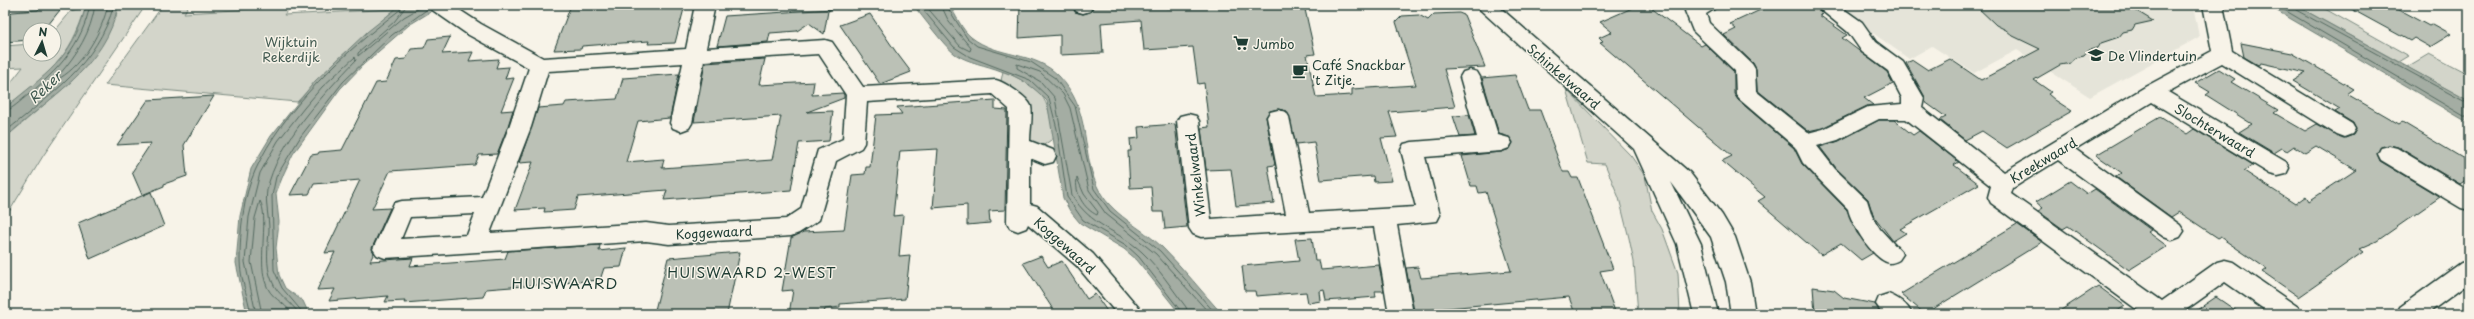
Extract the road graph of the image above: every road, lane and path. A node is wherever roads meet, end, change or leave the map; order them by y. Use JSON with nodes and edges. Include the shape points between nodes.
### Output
{"nodes":[{"id":1,"x":705,"y":5,"type":"edge"},
{"id":2,"x":1485,"y":5,"type":"edge"},
{"id":3,"x":1707,"y":5,"type":"edge"},
{"id":4,"x":1825,"y":5,"type":"edge"},
{"id":5,"x":2213,"y":5,"type":"edge"},
{"id":6,"x":441,"y":7,"type":"edge"},
{"id":7,"x":2223,"y":54,"type":"junction"},
{"id":8,"x":694,"y":57,"type":"junction"},
{"id":9,"x":540,"y":65,"type":"junction"},
{"id":10,"x":1470,"y":77,"type":"dead end"},
{"id":11,"x":2152,"y":92,"type":"junction"},
{"id":12,"x":857,"y":95,"type":"junction"},
{"id":13,"x":1911,"y":111,"type":"junction"},
{"id":14,"x":1278,"y":117,"type":"dead end"},
{"id":15,"x":1188,"y":121,"type":"dead end"},
{"id":16,"x":681,"y":123,"type":"dead end"},
{"id":17,"x":2344,"y":129,"type":"dead end"},
{"id":18,"x":1804,"y":142,"type":"junction"},
{"id":19,"x":1018,"y":144,"type":"junction"},
{"id":20,"x":1643,"y":146,"type":"junction"},
{"id":21,"x":2060,"y":150,"type":"junction"},
{"id":22,"x":2389,"y":154,"type":"dead end"},
{"id":23,"x":1044,"y":156,"type":"dead end"},
{"id":24,"x":2278,"y":168,"type":"dead end"},
{"id":25,"x":2003,"y":183,"type":"junction"},
{"id":26,"x":2469,"y":202,"type":"edge"},
{"id":27,"x":488,"y":205,"type":"junction"},
{"id":28,"x":1384,"y":218,"type":"junction"},
{"id":29,"x":1299,"y":222,"type":"junction"},
{"id":30,"x":2172,"y":231,"type":"dead end"},
{"id":31,"x":475,"y":243,"type":"junction"},
{"id":32,"x":1889,"y":250,"type":"dead end"},
{"id":33,"x":2469,"y":270,"type":"edge"},
{"id":34,"x":1132,"y":314,"type":"edge"},
{"id":35,"x":1401,"y":314,"type":"edge"},
{"id":36,"x":1706,"y":314,"type":"edge"},
{"id":37,"x":1743,"y":314,"type":"edge"},
{"id":38,"x":2162,"y":314,"type":"edge"},
{"id":39,"x":2289,"y":314,"type":"edge"},
{"id":40,"x":2409,"y":314,"type":"edge"}],
"edges":[{"from":1,"to":8,"type":"street"},
{"from":2,"to":20,"type":"street","name":"Schinkelwaard"},
{"from":3,"to":18,"type":"street","via":[[1695,11],[1700,26],[1745,69],[1746,94]]},
{"from":4,"to":13,"type":"street","via":[[1855,27],[1869,47],[1896,67],[1913,98]]},
{"from":5,"to":7,"type":"street"},
{"from":6,"to":9,"type":"street"},
{"from":7,"to":11,"type":"street","name":"Kreekwaard"},
{"from":7,"to":17,"type":"street"},
{"from":8,"to":9,"type":"street"},
{"from":8,"to":12,"type":"street","via":[[825,47]]},
{"from":8,"to":16,"type":"street"},
{"from":9,"to":27,"type":"street","via":[[520,127]]},
{"from":10,"to":28,"type":"street","name":"Winkelwaard","via":[[1495,144],[1412,150],[1429,215]]},
{"from":11,"to":21,"type":"street","name":"Kreekwaard"},
{"from":11,"to":24,"type":"street","name":"Slochterwaard"},
{"from":12,"to":19,"type":"street","name":"Koggewaard","via":[[996,87],[1020,106]]},
{"from":12,"to":31,"type":"street","name":"Koggewaard","via":[[852,143],[826,156],[811,214],[791,227],[669,235],[646,232]]},
{"from":13,"to":18,"type":"street","via":[[1876,112],[1830,135]]},
{"from":13,"to":25,"type":"street"},
{"from":14,"to":29,"type":"street"},
{"from":15,"to":29,"type":"street","name":"Winkelwaard","via":[[1201,228]]},
{"from":18,"to":32,"type":"street","via":[[1811,157],[1859,206],[1861,217],[1872,235]]},
{"from":19,"to":23,"type":"street"},
{"from":19,"to":34,"type":"street","name":"Koggewaard","via":[[1024,217],[1085,260]]},
{"from":20,"to":36,"type":"street","name":"Schinkelwaard","via":[[1689,244]]},
{"from":20,"to":37,"type":"street","name":"Schinkelwaard","via":[[1682,179],[1714,221],[1723,237],[1738,282]]},
{"from":21,"to":25,"type":"street","name":"Kreekwaard"},
{"from":21,"to":30,"type":"street"},
{"from":22,"to":26,"type":"street"},
{"from":25,"to":38,"type":"street","name":"Kreekwaard","via":[[1999,197]]},
{"from":27,"to":31,"type":"street"},
{"from":27,"to":31,"type":"street","name":"Koggewaard","via":[[402,209],[385,249]]},
{"from":28,"to":29,"type":"street","name":"Winkelwaard"},
{"from":28,"to":35,"type":"street"},
{"from":33,"to":40,"type":"street"},
{"from":38,"to":39,"type":"street","name":"Kreekwaard","via":[[2225,270]]}]}
